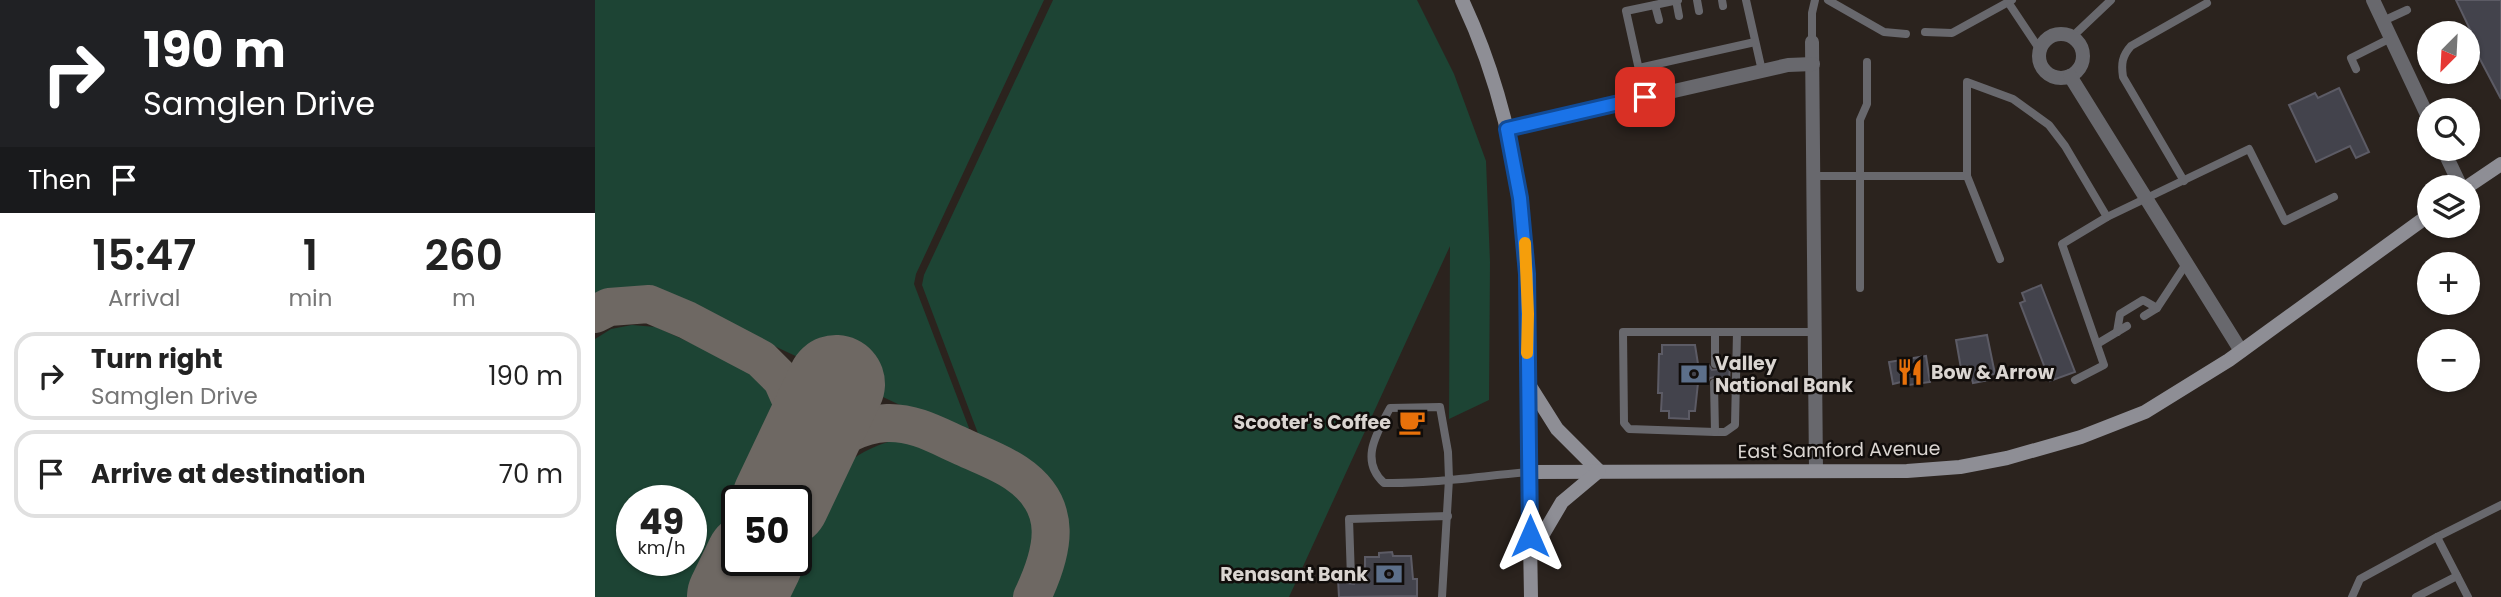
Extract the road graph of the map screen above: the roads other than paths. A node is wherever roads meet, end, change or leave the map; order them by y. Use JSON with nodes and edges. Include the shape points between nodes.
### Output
{"nodes":[{"id":1,"x":1462,"y":0,"type":"edge"},
{"id":2,"x":1677,"y":0,"type":"edge"},
{"id":3,"x":1697,"y":0,"type":"edge"},
{"id":4,"x":1746,"y":0,"type":"edge"},
{"id":5,"x":1815,"y":0,"type":"edge"},
{"id":6,"x":1828,"y":0,"type":"edge"},
{"id":7,"x":2373,"y":0,"type":"edge"},
{"id":8,"x":2010,"y":1,"type":"edge"},
{"id":9,"x":2109,"y":1,"type":"edge"},
{"id":10,"x":2207,"y":3,"type":"dead end"},
{"id":11,"x":1655,"y":5,"type":"junction"},
{"id":12,"x":2407,"y":10,"type":"dead end"},
{"id":13,"x":1699,"y":11,"type":"dead end"},
{"id":14,"x":1679,"y":16,"type":"dead end"},
{"id":15,"x":1659,"y":20,"type":"dead end"},
{"id":16,"x":2383,"y":21,"type":"junction"},
{"id":17,"x":1925,"y":32,"type":"dead end"},
{"id":18,"x":1906,"y":34,"type":"dead end"},
{"id":19,"x":2072,"y":37,"type":"junction"},
{"id":20,"x":2391,"y":38,"type":"junction"},
{"id":21,"x":1755,"y":42,"type":"junction"},
{"id":22,"x":1812,"y":42,"type":"joint"},
{"id":23,"x":2040,"y":50,"type":"junction"},
{"id":24,"x":1867,"y":62,"type":"dead end"},
{"id":25,"x":1812,"y":64,"type":"junction"},
{"id":26,"x":1639,"y":68,"type":"junction"},
{"id":27,"x":2356,"y":69,"type":"dead end"},
{"id":28,"x":1762,"y":71,"type":"junction"},
{"id":29,"x":2070,"y":76,"type":"junction"},
{"id":30,"x":1645,"y":97,"type":"junction"},
{"id":31,"x":2419,"y":98,"type":"edge"},
{"id":32,"x":1507,"y":129,"type":"junction"},
{"id":33,"x":2501,"y":164,"type":"edge"},
{"id":34,"x":1813,"y":176,"type":"junction"},
{"id":35,"x":1858,"y":176,"type":"junction"},
{"id":36,"x":1967,"y":176,"type":"junction"},
{"id":37,"x":2480,"y":178,"type":"edge"},
{"id":38,"x":2184,"y":181,"type":"junction"},
{"id":39,"x":2334,"y":197,"type":"dead end"},
{"id":40,"x":2147,"y":199,"type":"junction"},
{"id":41,"x":2107,"y":216,"type":"junction"},
{"id":42,"x":2417,"y":224,"type":"edge"},
{"id":43,"x":2000,"y":259,"type":"dead end"},
{"id":44,"x":2186,"y":264,"type":"junction"},
{"id":45,"x":1860,"y":288,"type":"dead end"},
{"id":46,"x":2157,"y":308,"type":"junction"},
{"id":47,"x":2144,"y":316,"type":"dead end"},
{"id":48,"x":2127,"y":326,"type":"dead end"},
{"id":49,"x":1737,"y":332,"type":"junction"},
{"id":50,"x":1813,"y":332,"type":"junction"},
{"id":51,"x":2117,"y":332,"type":"junction"},
{"id":52,"x":1715,"y":333,"type":"junction"},
{"id":53,"x":2097,"y":344,"type":"junction"},
{"id":54,"x":2241,"y":351,"type":"junction"},
{"id":55,"x":1715,"y":364,"type":"dead end"},
{"id":56,"x":2075,"y":380,"type":"dead end"},
{"id":57,"x":1528,"y":382,"type":"junction"},
{"id":58,"x":1714,"y":383,"type":"dead end"},
{"id":59,"x":1714,"y":432,"type":"junction"},
{"id":60,"x":1599,"y":471,"type":"junction"},
{"id":61,"x":1816,"y":471,"type":"junction"},
{"id":62,"x":1530,"y":472,"type":"junction"},
{"id":63,"x":1449,"y":480,"type":"junction"},
{"id":64,"x":2501,"y":505,"type":"edge"},
{"id":65,"x":1448,"y":516,"type":"junction"},
{"id":66,"x":2437,"y":537,"type":"junction"},
{"id":67,"x":1530,"y":558,"type":"junction"},
{"id":68,"x":2457,"y":576,"type":"junction"},
{"id":69,"x":1351,"y":578,"type":"dead end"},
{"id":70,"x":1442,"y":597,"type":"edge"},
{"id":71,"x":1531,"y":597,"type":"edge"},
{"id":72,"x":2351,"y":597,"type":"edge"},
{"id":73,"x":2416,"y":597,"type":"edge"},
{"id":74,"x":2467,"y":597,"type":"edge"}],
"edges":[{"from":1,"to":32,"type":"street","via":[[1485,54]]},
{"from":2,"to":11,"type":"lane"},
{"from":2,"to":14,"type":"lane"},
{"from":3,"to":13,"type":"lane"},
{"from":4,"to":21,"type":"lane"},
{"from":5,"to":22,"type":"lane"},
{"from":6,"to":18,"type":"lane","via":[[1884,32]]},
{"from":7,"to":16,"type":"street"},
{"from":8,"to":17,"type":"lane","via":[[1952,33]]},
{"from":8,"to":23,"type":"lane"},
{"from":9,"to":19,"type":"lane"},
{"from":10,"to":38,"type":"lane","via":[[2131,46],[2121,66],[2123,77]]},
{"from":11,"to":15,"type":"lane"},
{"from":11,"to":26,"type":"lane","via":[[1626,11]]},
{"from":12,"to":16,"type":"lane"},
{"from":16,"to":20,"type":"street"},
{"from":19,"to":23,"type":"street","via":[[2053,35]]},
{"from":19,"to":29,"type":"street","via":[[2084,56],[2079,70]]},
{"from":20,"to":27,"type":"lane","via":[[2351,58]]},
{"from":20,"to":31,"type":"street"},
{"from":21,"to":26,"type":"lane","via":[[1666,57]]},
{"from":21,"to":28,"type":"lane"},
{"from":22,"to":25,"type":"street"},
{"from":23,"to":29,"type":"street","via":[[2046,72],[2060,78]]},
{"from":24,"to":35,"type":"lane"},
{"from":25,"to":28,"type":"street"},
{"from":25,"to":34,"type":"street"},
{"from":26,"to":30,"type":"lane"},
{"from":28,"to":30,"type":"street"},
{"from":29,"to":40,"type":"street"},
{"from":30,"to":32,"type":"street"},
{"from":32,"to":57,"type":"street","via":[[1524,234]]},
{"from":33,"to":37,"type":"street"},
{"from":34,"to":35,"type":"lane"},
{"from":34,"to":50,"type":"street"},
{"from":35,"to":36,"type":"lane"},
{"from":35,"to":45,"type":"lane"},
{"from":36,"to":41,"type":"lane","via":[[1968,82],[2013,99],[2049,125]]},
{"from":36,"to":43,"type":"lane"},
{"from":38,"to":39,"type":"lane","via":[[2249,149],[2285,221]]},
{"from":38,"to":40,"type":"lane"},
{"from":40,"to":41,"type":"lane"},
{"from":40,"to":44,"type":"street"},
{"from":41,"to":53,"type":"lane","via":[[2062,244]]},
{"from":42,"to":54,"type":"street","name":"East Samford Avenue"},
{"from":44,"to":46,"type":"lane"},
{"from":44,"to":54,"type":"street"},
{"from":46,"to":47,"type":"lane"},
{"from":46,"to":51,"type":"lane","via":[[2143,300],[2131,307],[2117,319]]},
{"from":48,"to":51,"type":"lane"},
{"from":49,"to":50,"type":"lane"},
{"from":49,"to":52,"type":"lane"},
{"from":49,"to":59,"type":"lane","via":[[1735,425]]},
{"from":50,"to":61,"type":"street"},
{"from":51,"to":53,"type":"lane"},
{"from":52,"to":55,"type":"lane"},
{"from":52,"to":59,"type":"lane","via":[[1623,332],[1624,423],[1629,429]]},
{"from":53,"to":56,"type":"lane","via":[[2104,365]]},
{"from":54,"to":61,"type":"street","name":"East Samford Avenue","via":[[2145,412],[2007,458],[1907,471]]},
{"from":57,"to":60,"type":"street","via":[[1557,429]]},
{"from":57,"to":62,"type":"street"},
{"from":58,"to":59,"type":"lane"},
{"from":60,"to":61,"type":"street","name":"East Samford Avenue"},
{"from":60,"to":62,"type":"street","name":"East Samford Avenue"},
{"from":60,"to":67,"type":"street","via":[[1562,502]]},
{"from":62,"to":63,"type":"lane"},
{"from":62,"to":67,"type":"street"},
{"from":63,"to":63,"type":"lane","via":[[1440,407],[1389,408],[1370,454],[1376,476],[1384,483]]},
{"from":63,"to":65,"type":"lane"},
{"from":64,"to":66,"type":"lane"},
{"from":65,"to":69,"type":"lane","via":[[1349,519]]},
{"from":65,"to":70,"type":"lane"},
{"from":66,"to":68,"type":"lane"},
{"from":66,"to":72,"type":"lane","via":[[2360,579]]},
{"from":67,"to":71,"type":"street"},
{"from":68,"to":73,"type":"lane"},
{"from":68,"to":74,"type":"lane"}]}
